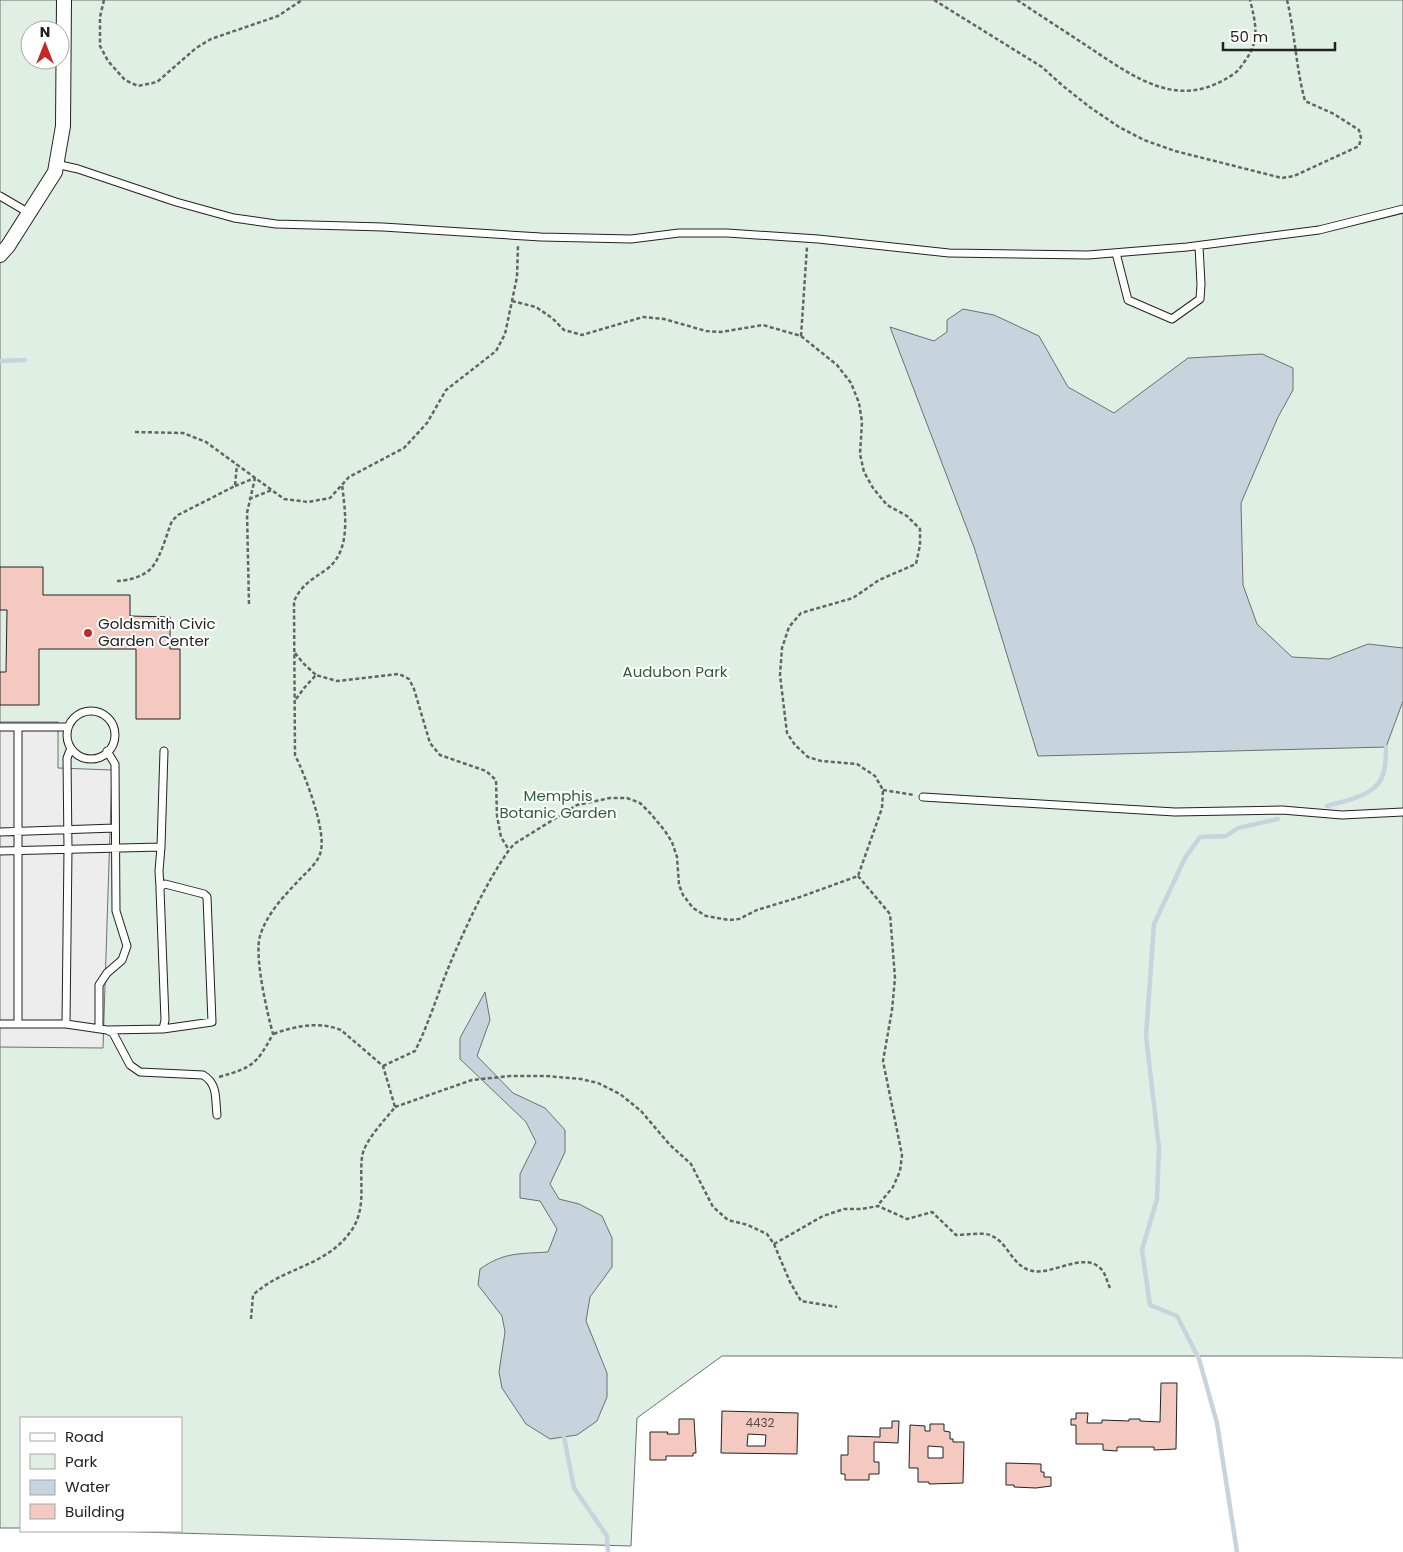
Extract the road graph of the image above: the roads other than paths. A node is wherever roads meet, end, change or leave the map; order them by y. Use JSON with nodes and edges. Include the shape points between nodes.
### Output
{"nodes":[{"id":1,"x":64,"y":0,"type":"edge"},
{"id":2,"x":56,"y":164,"type":"junction"},
{"id":3,"x":0,"y":196,"type":"edge"},
{"id":4,"x":1403,"y":209,"type":"edge"},
{"id":5,"x":29,"y":213,"type":"junction"},
{"id":6,"x":1199,"y":246,"type":"junction"},
{"id":7,"x":1116,"y":253,"type":"junction"},
{"id":8,"x":0,"y":255,"type":"edge"},
{"id":9,"x":18,"y":726,"type":"junction"},
{"id":10,"x":0,"y":727,"type":"edge"},
{"id":11,"x":68,"y":727,"type":"junction"},
{"id":12,"x":71,"y":748,"type":"junction"},
{"id":13,"x":164,"y":751,"type":"dead end"},
{"id":14,"x":108,"y":752,"type":"junction"},
{"id":15,"x":923,"y":797,"type":"road end"},
{"id":16,"x":1403,"y":812,"type":"edge"},
{"id":17,"x":115,"y":828,"type":"junction"},
{"id":18,"x":67,"y":830,"type":"junction"},
{"id":19,"x":0,"y":832,"type":"edge"},
{"id":20,"x":19,"y":832,"type":"junction"},
{"id":21,"x":116,"y":848,"type":"junction"},
{"id":22,"x":161,"y":848,"type":"junction"},
{"id":23,"x":68,"y":849,"type":"junction"},
{"id":24,"x":19,"y":850,"type":"junction"},
{"id":25,"x":0,"y":851,"type":"edge"},
{"id":26,"x":160,"y":887,"type":"junction"},
{"id":27,"x":0,"y":1024,"type":"edge"},
{"id":28,"x":18,"y":1024,"type":"junction"},
{"id":29,"x":66,"y":1024,"type":"junction"},
{"id":30,"x":103,"y":1029,"type":"junction"},
{"id":31,"x":163,"y":1029,"type":"junction"},
{"id":32,"x":217,"y":1115,"type":"dead end"}],
"edges":[{"from":1,"to":2,"type":"street","via":[[63,126]]},
{"from":2,"to":5,"type":"street","via":[[55,172]]},
{"from":2,"to":7,"type":"lane","via":[[234,218],[276,224],[631,239],[679,233],[727,233],[949,253]]},
{"from":3,"to":5,"type":"lane"},
{"from":4,"to":6,"type":"lane","via":[[1319,230]]},
{"from":5,"to":8,"type":"street"},
{"from":6,"to":7,"type":"lane"},
{"from":6,"to":7,"type":"lane","via":[[1200,299],[1172,319],[1128,300]]},
{"from":9,"to":10,"type":"lane"},
{"from":9,"to":11,"type":"lane"},
{"from":9,"to":20,"type":"lane"},
{"from":11,"to":12,"type":"lane","via":[[67,740]]},
{"from":11,"to":14,"type":"lane","via":[[81,713],[104,715],[114,728],[115,736]]},
{"from":12,"to":14,"type":"lane","via":[[89,759]]},
{"from":12,"to":18,"type":"lane","via":[[66,758]]},
{"from":13,"to":22,"type":"lane"},
{"from":14,"to":17,"type":"lane","via":[[115,764]]},
{"from":15,"to":16,"type":"lane","via":[[1175,812],[1282,810],[1342,815]]},
{"from":17,"to":18,"type":"lane"},
{"from":17,"to":21,"type":"lane"},
{"from":18,"to":20,"type":"lane"},
{"from":18,"to":23,"type":"lane"},
{"from":19,"to":20,"type":"lane"},
{"from":20,"to":24,"type":"lane"},
{"from":21,"to":22,"type":"lane"},
{"from":21,"to":23,"type":"lane"},
{"from":21,"to":30,"type":"lane","via":[[116,911],[127,946],[122,960],[107,973],[100,985]]},
{"from":22,"to":26,"type":"lane"},
{"from":23,"to":24,"type":"lane"},
{"from":23,"to":29,"type":"lane"},
{"from":24,"to":25,"type":"lane"},
{"from":24,"to":28,"type":"lane"},
{"from":26,"to":31,"type":"lane"},
{"from":26,"to":31,"type":"lane","via":[[165,884],[207,897],[213,1019],[208,1024]]},
{"from":27,"to":28,"type":"lane"},
{"from":28,"to":29,"type":"lane"},
{"from":29,"to":30,"type":"lane"},
{"from":30,"to":31,"type":"lane"},
{"from":30,"to":32,"type":"lane","via":[[113,1033],[130,1065],[140,1072],[203,1075],[211,1080]]}]}
